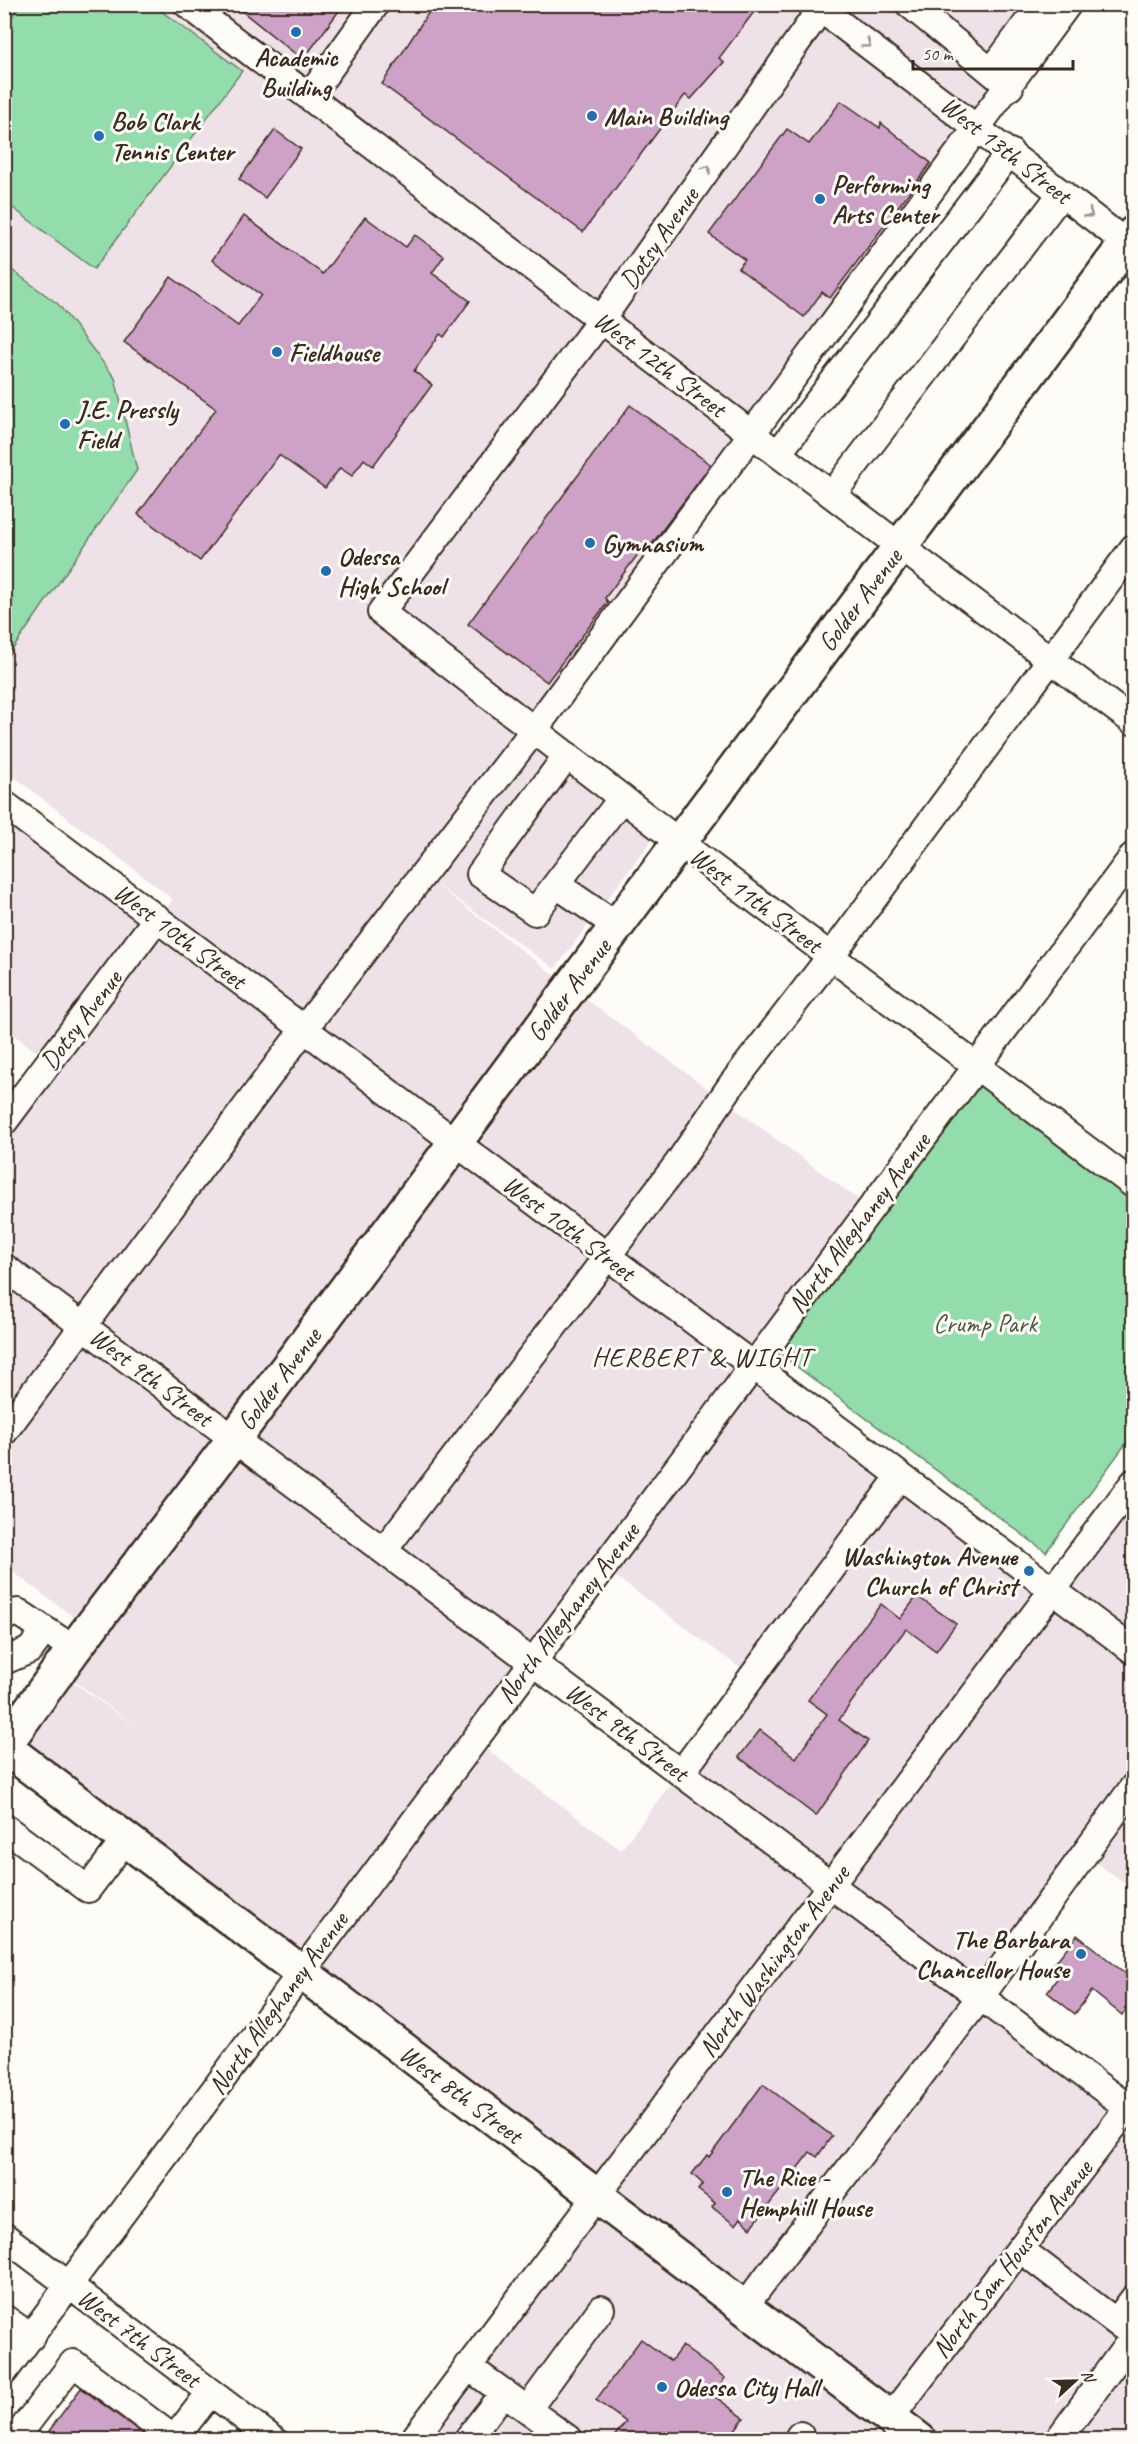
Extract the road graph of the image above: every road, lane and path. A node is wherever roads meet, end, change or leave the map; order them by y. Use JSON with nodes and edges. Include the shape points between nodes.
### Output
{"nodes":[{"id":1,"x":187,"y":4,"type":"edge"},
{"id":2,"x":376,"y":4,"type":"edge"},
{"id":3,"x":909,"y":4,"type":"edge"},
{"id":4,"x":1068,"y":4,"type":"edge"},
{"id":5,"x":822,"y":7,"type":"edge"},
{"id":6,"x":1043,"y":14,"type":"edge"},
{"id":7,"x":1001,"y":79,"type":"junction"},
{"id":8,"x":309,"y":97,"type":"junction"},
{"id":9,"x":978,"y":128,"type":"junction"},
{"id":10,"x":1010,"y":152,"type":"junction"},
{"id":11,"x":1062,"y":193,"type":"junction"},
{"id":12,"x":1131,"y":242,"type":"edge"},
{"id":13,"x":601,"y":320,"type":"junction"},
{"id":14,"x":751,"y":434,"type":"junction"},
{"id":15,"x":778,"y":452,"type":"junction"},
{"id":16,"x":832,"y":495,"type":"junction"},
{"id":17,"x":900,"y":547,"type":"junction"},
{"id":18,"x":1134,"y":548,"type":"edge"},
{"id":19,"x":381,"y":612,"type":"joint"},
{"id":20,"x":1050,"y":660,"type":"junction"},
{"id":21,"x":1134,"y":722,"type":"edge"},
{"id":22,"x":534,"y":730,"type":"junction"},
{"id":23,"x":567,"y":755,"type":"junction"},
{"id":24,"x":622,"y":798,"type":"junction"},
{"id":25,"x":6,"y":809,"type":"edge"},
{"id":26,"x":679,"y":842,"type":"junction"},
{"id":27,"x":1134,"y":855,"type":"edge"},
{"id":28,"x":557,"y":885,"type":"junction"},
{"id":29,"x":157,"y":918,"type":"junction"},
{"id":30,"x":617,"y":926,"type":"junction"},
{"id":31,"x":831,"y":956,"type":"junction"},
{"id":32,"x":304,"y":1029,"type":"junction"},
{"id":33,"x":976,"y":1066,"type":"junction"},
{"id":34,"x":4,"y":1122,"type":"edge"},
{"id":35,"x":456,"y":1142,"type":"junction"},
{"id":36,"x":1132,"y":1179,"type":"edge"},
{"id":37,"x":607,"y":1256,"type":"junction"},
{"id":38,"x":4,"y":1267,"type":"edge"},
{"id":39,"x":83,"y":1326,"type":"junction"},
{"id":40,"x":753,"y":1366,"type":"junction"},
{"id":41,"x":4,"y":1432,"type":"edge"},
{"id":42,"x":234,"y":1438,"type":"junction"},
{"id":43,"x":900,"y":1476,"type":"junction"},
{"id":44,"x":1134,"y":1482,"type":"edge"},
{"id":45,"x":384,"y":1550,"type":"junction"},
{"id":46,"x":1052,"y":1590,"type":"junction"},
{"id":47,"x":4,"y":1617,"type":"edge"},
{"id":48,"x":45,"y":1630,"type":"junction"},
{"id":49,"x":74,"y":1649,"type":"junction"},
{"id":50,"x":1134,"y":1651,"type":"edge"},
{"id":51,"x":4,"y":1661,"type":"edge"},
{"id":52,"x":532,"y":1661,"type":"junction"},
{"id":53,"x":4,"y":1747,"type":"edge"},
{"id":54,"x":682,"y":1772,"type":"junction"},
{"id":55,"x":1134,"y":1786,"type":"edge"},
{"id":56,"x":4,"y":1827,"type":"edge"},
{"id":57,"x":125,"y":1840,"type":"junction"},
{"id":58,"x":833,"y":1885,"type":"junction"},
{"id":59,"x":300,"y":1972,"type":"junction"},
{"id":60,"x":981,"y":1996,"type":"junction"},
{"id":61,"x":1132,"y":2107,"type":"edge"},
{"id":62,"x":596,"y":2195,"type":"junction"},
{"id":63,"x":4,"y":2236,"type":"edge"},
{"id":64,"x":1020,"y":2249,"type":"junction"},
{"id":65,"x":70,"y":2285,"type":"junction"},
{"id":66,"x":1134,"y":2298,"type":"edge"},
{"id":67,"x":744,"y":2307,"type":"junction"},
{"id":68,"x":601,"y":2309,"type":"dead end"},
{"id":69,"x":4,"y":2318,"type":"edge"},
{"id":70,"x":1128,"y":2331,"type":"edge"},
{"id":71,"x":31,"y":2337,"type":"junction"},
{"id":72,"x":467,"y":2366,"type":"junction"},
{"id":73,"x":4,"y":2372,"type":"edge"},
{"id":74,"x":504,"y":2392,"type":"junction"},
{"id":75,"x":210,"y":2393,"type":"junction"},
{"id":76,"x":528,"y":2409,"type":"junction"},
{"id":77,"x":890,"y":2418,"type":"junction"},
{"id":78,"x":4,"y":2433,"type":"edge"},
{"id":79,"x":14,"y":2439,"type":"edge"},
{"id":80,"x":174,"y":2439,"type":"edge"},
{"id":81,"x":274,"y":2439,"type":"edge"},
{"id":82,"x":413,"y":2439,"type":"edge"},
{"id":83,"x":467,"y":2439,"type":"edge"},
{"id":84,"x":570,"y":2439,"type":"edge"},
{"id":85,"x":919,"y":2439,"type":"edge"},
{"id":86,"x":1058,"y":2439,"type":"edge"}],
"edges":[{"from":1,"to":8,"type":"street","name":"West 12th Street"},
{"from":2,"to":8,"type":"street"},
{"from":3,"to":7,"type":"street"},
{"from":4,"to":6,"type":"street"},
{"from":5,"to":9,"type":"street","name":"West 13th Street","one_way":true},
{"from":13,"to":5,"type":"street","name":"Dotsy Avenue","one_way":true},
{"from":6,"to":7,"type":"street"},
{"from":7,"to":9,"type":"street"},
{"from":8,"to":13,"type":"street","name":"West 12th Street"},
{"from":9,"to":10,"type":"street","name":"West 13th Street"},
{"from":9,"to":14,"type":"street"},
{"from":10,"to":11,"type":"street","name":"West 13th Street"},
{"from":10,"to":15,"type":"street"},
{"from":11,"to":12,"type":"street","name":"West 13th Street","one_way":true},
{"from":11,"to":16,"type":"street"},
{"from":12,"to":17,"type":"main road","name":"Golder Avenue"},
{"from":13,"to":14,"type":"street","name":"West 12th Street"},
{"from":13,"to":19,"type":"street","name":"Dotsy Avenue"},
{"from":14,"to":15,"type":"street","name":"West 12th Street"},
{"from":14,"to":22,"type":"street"},
{"from":15,"to":16,"type":"street","name":"West 12th Street"},
{"from":16,"to":17,"type":"street","name":"West 12th Street"},
{"from":17,"to":20,"type":"street","name":"West 12th Street"},
{"from":17,"to":26,"type":"main road","name":"Golder Avenue"},
{"from":18,"to":20,"type":"street"},
{"from":19,"to":22,"type":"street","name":"West 11th Street"},
{"from":20,"to":21,"type":"street","name":"West 12th Street"},
{"from":20,"to":31,"type":"street"},
{"from":22,"to":23,"type":"street","name":"West 11th Street"},
{"from":22,"to":32,"type":"street"},
{"from":23,"to":24,"type":"street","name":"West 11th Street"},
{"from":23,"to":28,"type":"street","via":[[480,874],[535,912]]},
{"from":24,"to":26,"type":"street","name":"West 11th Street"},
{"from":24,"to":28,"type":"street"},
{"from":25,"to":29,"type":"street","name":"West 10th Street"},
{"from":26,"to":30,"type":"main road","name":"Golder Avenue"},
{"from":26,"to":31,"type":"street","name":"West 11th Street"},
{"from":27,"to":33,"type":"street","name":"North Alleghaney Avenue"},
{"from":28,"to":30,"type":"street"},
{"from":29,"to":32,"type":"street","name":"West 10th Street"},
{"from":29,"to":34,"type":"street","name":"Dotsy Avenue"},
{"from":30,"to":35,"type":"main road","name":"Golder Avenue"},
{"from":31,"to":33,"type":"street","name":"West 11th Street"},
{"from":31,"to":37,"type":"street"},
{"from":32,"to":35,"type":"street","name":"West 10th Street"},
{"from":32,"to":39,"type":"street"},
{"from":33,"to":36,"type":"street","name":"West 11th Street"},
{"from":33,"to":40,"type":"street","name":"North Alleghaney Avenue"},
{"from":35,"to":37,"type":"street","name":"West 10th Street"},
{"from":35,"to":42,"type":"main road","name":"Golder Avenue"},
{"from":37,"to":40,"type":"street","name":"West 10th Street"},
{"from":37,"to":45,"type":"street"},
{"from":38,"to":39,"type":"street","name":"West 9th Street"},
{"from":39,"to":41,"type":"street"},
{"from":39,"to":42,"type":"street","name":"West 9th Street"},
{"from":40,"to":43,"type":"street","name":"West 10th Street"},
{"from":40,"to":52,"type":"street","name":"North Alleghaney Avenue"},
{"from":42,"to":45,"type":"street","name":"West 9th Street"},
{"from":42,"to":49,"type":"main road","name":"Golder Avenue"},
{"from":43,"to":46,"type":"street","name":"West 10th Street"},
{"from":43,"to":54,"type":"street"},
{"from":44,"to":46,"type":"street","name":"North Washington Avenue"},
{"from":45,"to":52,"type":"street","name":"West 9th Street"},
{"from":46,"to":50,"type":"street","name":"West 10th Street"},
{"from":46,"to":58,"type":"street","name":"North Washington Avenue"},
{"from":47,"to":48,"type":"street","via":[[18,1612]]},
{"from":48,"to":49,"type":"street"},
{"from":48,"to":51,"type":"street","via":[[30,1650]]},
{"from":49,"to":53,"type":"main road","name":"Golder Avenue"},
{"from":52,"to":54,"type":"street","name":"West 9th Street"},
{"from":52,"to":59,"type":"street","name":"North Alleghaney Avenue"},
{"from":53,"to":57,"type":"main road","name":"West 8th Street"},
{"from":54,"to":58,"type":"street","name":"West 9th Street"},
{"from":55,"to":60,"type":"street"},
{"from":56,"to":57,"type":"street","via":[[88,1889]]},
{"from":57,"to":59,"type":"main road","name":"West 8th Street"},
{"from":58,"to":60,"type":"street","name":"West 9th Street"},
{"from":58,"to":62,"type":"street","name":"North Washington Avenue"},
{"from":59,"to":62,"type":"main road","name":"West 8th Street"},
{"from":59,"to":65,"type":"street","name":"North Alleghaney Avenue"},
{"from":60,"to":61,"type":"street","name":"West 9th Street"},
{"from":60,"to":67,"type":"street"},
{"from":61,"to":64,"type":"street","name":"North Sam Houston Avenue"},
{"from":62,"to":67,"type":"main road","name":"West 8th Street"},
{"from":62,"to":72,"type":"street","name":"North Washington Avenue"},
{"from":63,"to":65,"type":"street","name":"West 7th Street"},
{"from":64,"to":70,"type":"street"},
{"from":64,"to":77,"type":"street","name":"North Sam Houston Avenue"},
{"from":65,"to":71,"type":"street","name":"North Alleghaney Avenue"},
{"from":65,"to":75,"type":"street","name":"West 7th Street"},
{"from":66,"to":70,"type":"street"},
{"from":67,"to":77,"type":"main road","name":"West 8th Street"},
{"from":68,"to":76,"type":"street"},
{"from":69,"to":71,"type":"street"},
{"from":70,"to":86,"type":"street"},
{"from":71,"to":73,"type":"street","name":"North Alleghaney Avenue"},
{"from":72,"to":74,"type":"street"},
{"from":72,"to":82,"type":"street","name":"North Washington Avenue"},
{"from":74,"to":76,"type":"street"},
{"from":74,"to":83,"type":"street"},
{"from":75,"to":80,"type":"street"},
{"from":75,"to":81,"type":"street","name":"West 7th Street"},
{"from":76,"to":84,"type":"street"},
{"from":77,"to":85,"type":"main road","name":"West 8th Street"},
{"from":78,"to":79,"type":"street"},
{"from":79,"to":80,"type":"street","via":[[73,2363]]}]}
